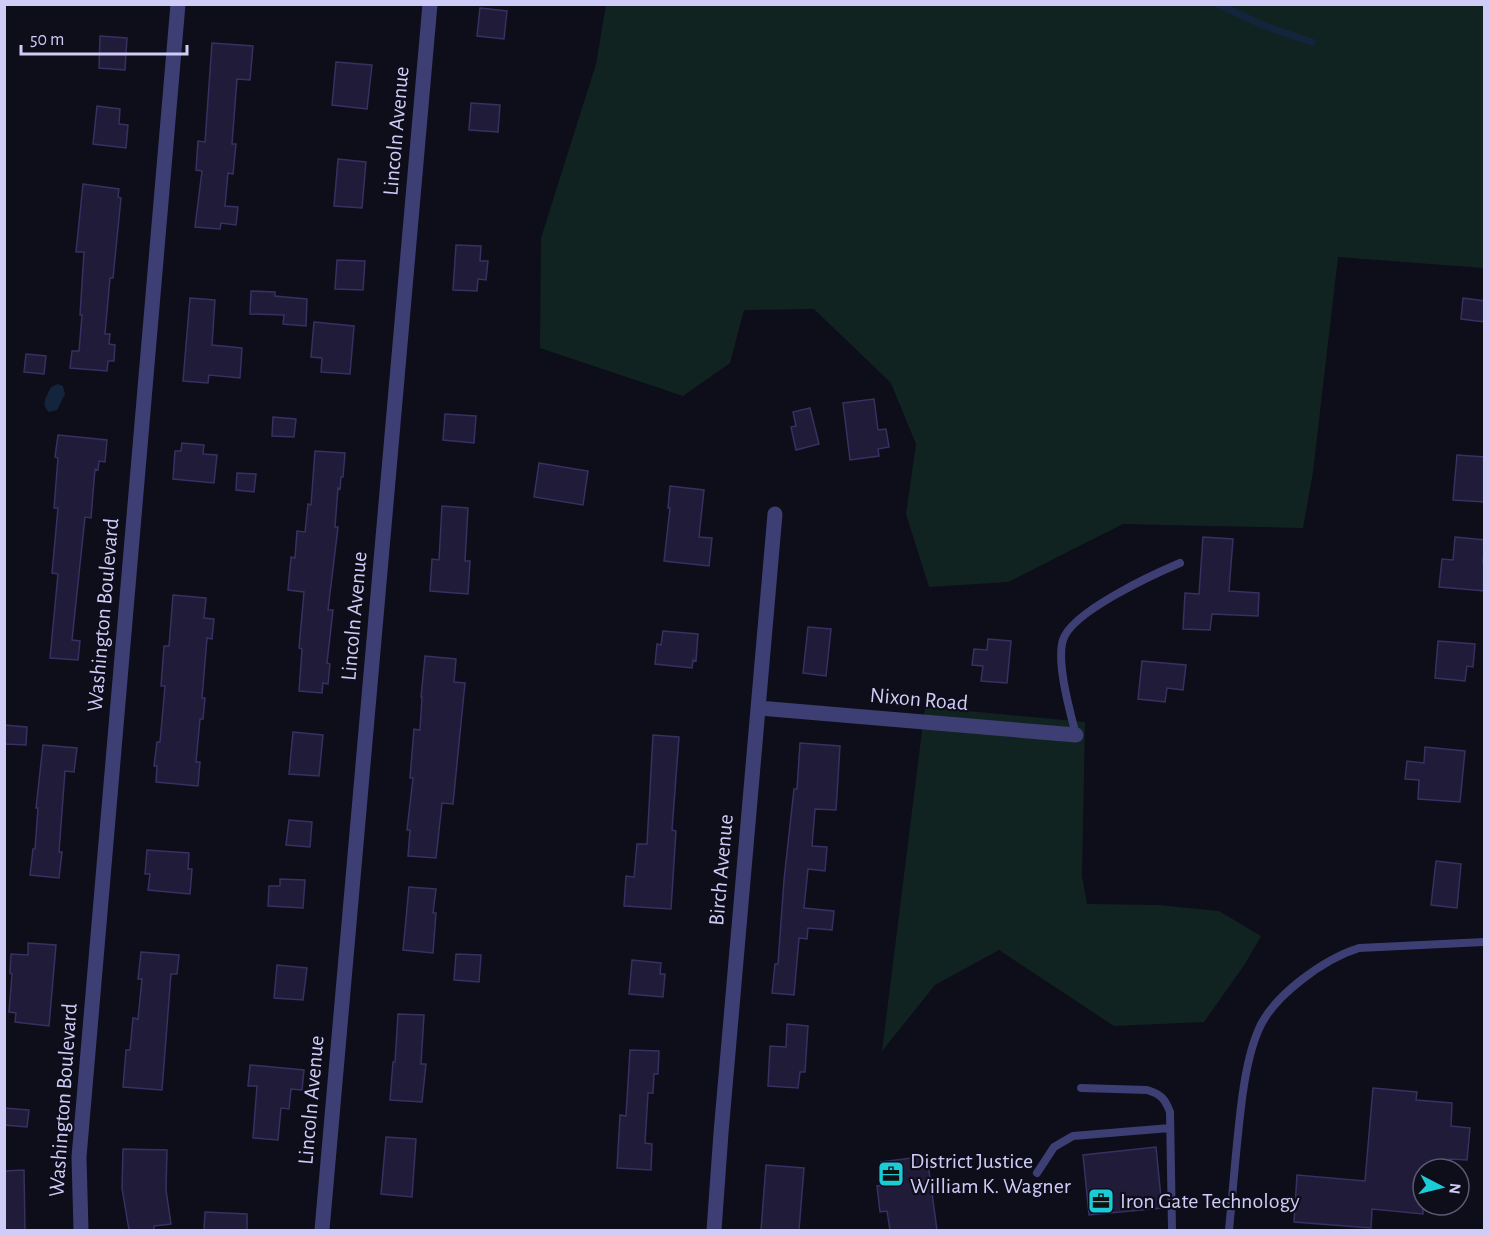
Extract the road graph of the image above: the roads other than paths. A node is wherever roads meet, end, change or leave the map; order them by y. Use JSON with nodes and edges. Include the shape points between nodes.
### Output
{"nodes":[{"id":1,"x":178,"y":4,"type":"edge"},
{"id":2,"x":430,"y":4,"type":"edge"},
{"id":3,"x":775,"y":514,"type":"dead end"},
{"id":4,"x":1180,"y":563,"type":"dead end"},
{"id":5,"x":758,"y":708,"type":"junction"},
{"id":6,"x":1076,"y":735,"type":"joint"},
{"id":7,"x":1485,"y":942,"type":"edge"},
{"id":8,"x":1081,"y":1088,"type":"dead end"},
{"id":9,"x":1170,"y":1128,"type":"junction"},
{"id":10,"x":1036,"y":1173,"type":"dead end"},
{"id":11,"x":81,"y":1230,"type":"edge"},
{"id":12,"x":322,"y":1230,"type":"edge"},
{"id":13,"x":714,"y":1230,"type":"edge"},
{"id":14,"x":1172,"y":1230,"type":"edge"},
{"id":15,"x":1229,"y":1230,"type":"edge"}],
"edges":[{"from":1,"to":11,"type":"street","name":"Washington Boulevard","via":[[78,1157]]},
{"from":2,"to":12,"type":"street","name":"Lincoln Avenue"},
{"from":3,"to":5,"type":"street","name":"Birch Avenue"},
{"from":4,"to":6,"type":"lane","via":[[1091,610],[1063,639],[1062,667]]},
{"from":5,"to":6,"type":"street","name":"Nixon Road"},
{"from":5,"to":13,"type":"street","name":"Birch Avenue"},
{"from":7,"to":15,"type":"lane","via":[[1359,948],[1341,954],[1302,979],[1276,1005],[1258,1028],[1246,1065]]},
{"from":8,"to":9,"type":"lane","via":[[1157,1092],[1170,1112]]},
{"from":9,"to":10,"type":"lane","via":[[1073,1136],[1054,1147]]},
{"from":9,"to":14,"type":"lane"}]}
